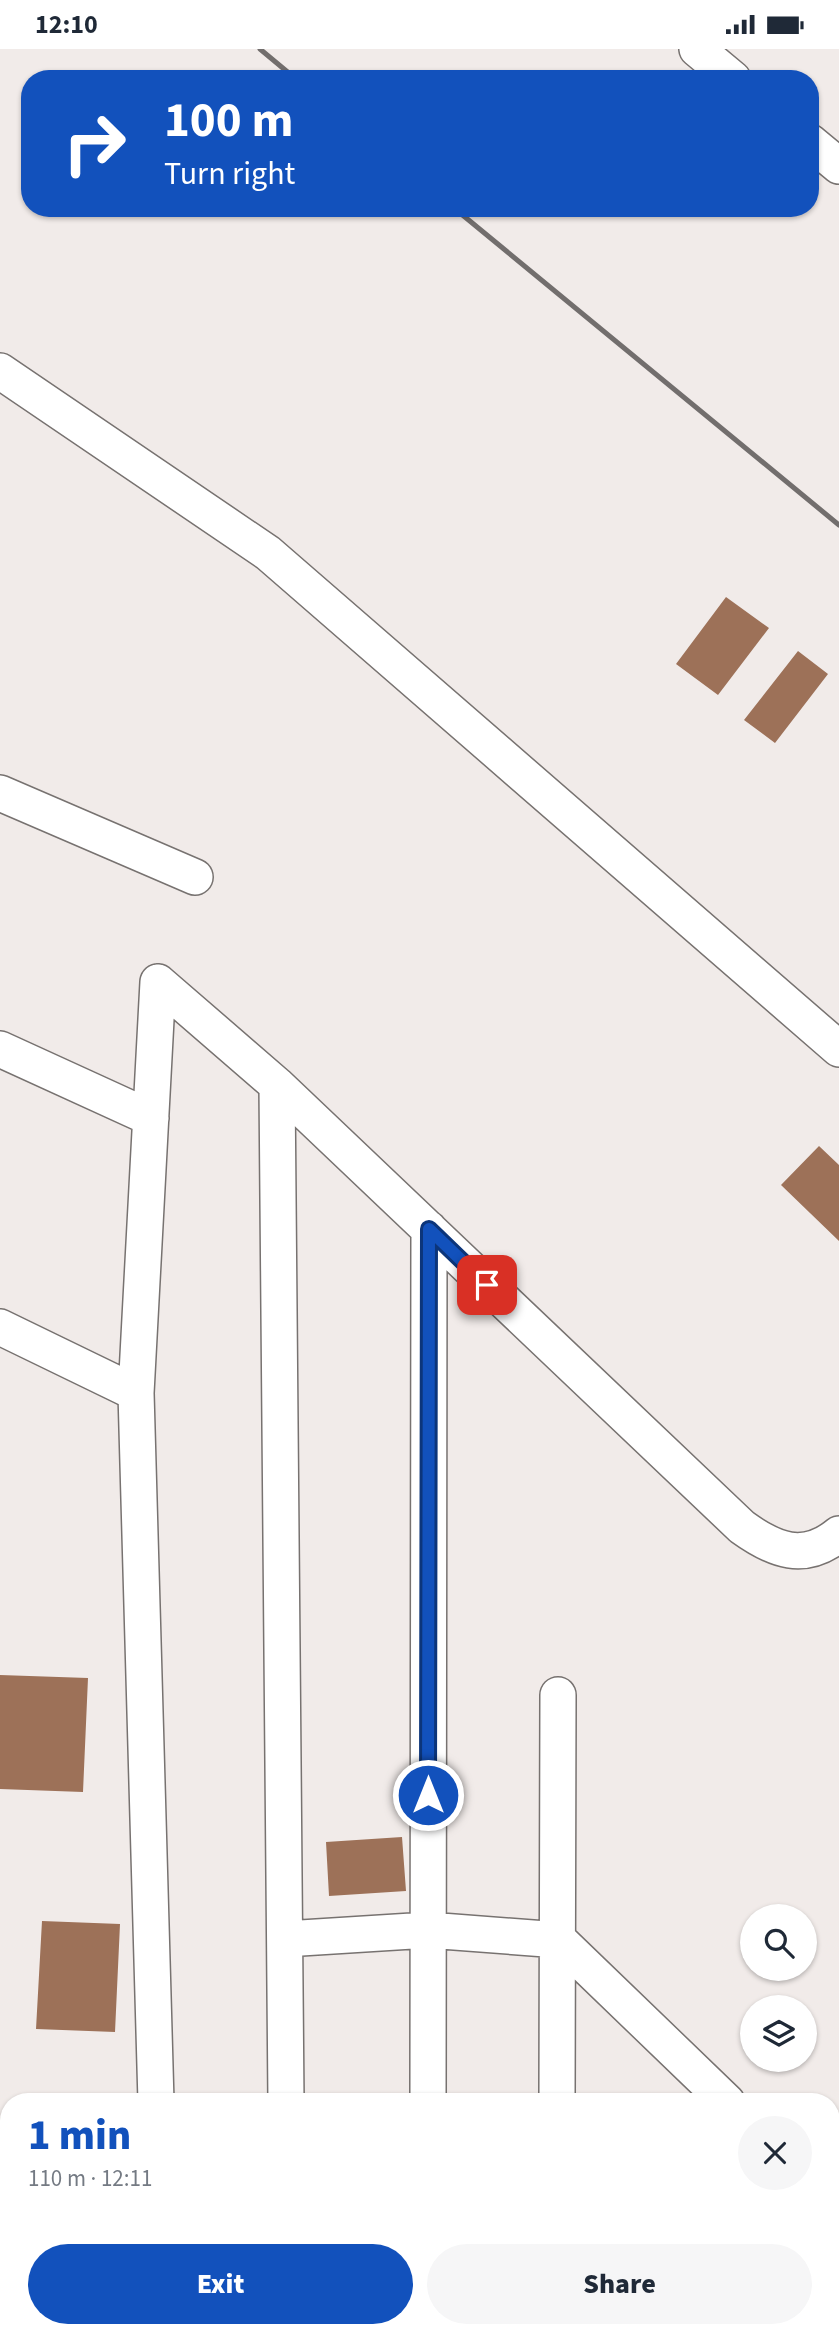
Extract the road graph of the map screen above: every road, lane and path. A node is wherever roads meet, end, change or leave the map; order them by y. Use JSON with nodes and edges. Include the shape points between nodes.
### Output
{"nodes":[{"id":1,"x":697,"y":49,"type":"edge"},
{"id":2,"x":722,"y":70,"type":"edge"},
{"id":3,"x":819,"y":149,"type":"edge"},
{"id":4,"x":839,"y":166,"type":"edge"},
{"id":5,"x":0,"y":371,"type":"edge"},
{"id":6,"x":0,"y":793,"type":"edge"},
{"id":7,"x":195,"y":877,"type":"dead end"},
{"id":8,"x":0,"y":1049,"type":"edge"},
{"id":9,"x":839,"y":1049,"type":"edge"},
{"id":10,"x":277,"y":1085,"type":"junction"},
{"id":11,"x":151,"y":1118,"type":"junction"},
{"id":12,"x":429,"y":1229,"type":"junction"},
{"id":13,"x":0,"y":1327,"type":"edge"},
{"id":14,"x":136,"y":1393,"type":"junction"},
{"id":15,"x":839,"y":1534,"type":"edge"},
{"id":16,"x":558,"y":1695,"type":"dead end"},
{"id":17,"x":428,"y":1930,"type":"junction"},
{"id":18,"x":285,"y":1939,"type":"junction"},
{"id":19,"x":559,"y":1940,"type":"junction"},
{"id":20,"x":156,"y":2093,"type":"edge"},
{"id":21,"x":286,"y":2093,"type":"edge"},
{"id":22,"x":428,"y":2093,"type":"edge"},
{"id":23,"x":566,"y":2093,"type":"edge"},
{"id":24,"x":718,"y":2093,"type":"edge"}],
"edges":[{"from":1,"to":2,"type":"street"},
{"from":3,"to":4,"type":"street"},
{"from":5,"to":9,"type":"street","via":[[268,553]]},
{"from":6,"to":7,"type":"street"},
{"from":8,"to":11,"type":"street"},
{"from":10,"to":11,"type":"street","via":[[158,982]]},
{"from":10,"to":12,"type":"street"},
{"from":10,"to":18,"type":"street"},
{"from":11,"to":14,"type":"street"},
{"from":12,"to":15,"type":"street","via":[[742,1527],[767,1544],[790,1552],[812,1548]]},
{"from":12,"to":17,"type":"street"},
{"from":13,"to":14,"type":"street"},
{"from":14,"to":20,"type":"street"},
{"from":16,"to":19,"type":"street"},
{"from":17,"to":18,"type":"street"},
{"from":17,"to":19,"type":"street"},
{"from":17,"to":22,"type":"street"},
{"from":18,"to":21,"type":"street"},
{"from":19,"to":23,"type":"street"},
{"from":19,"to":24,"type":"street"}]}
